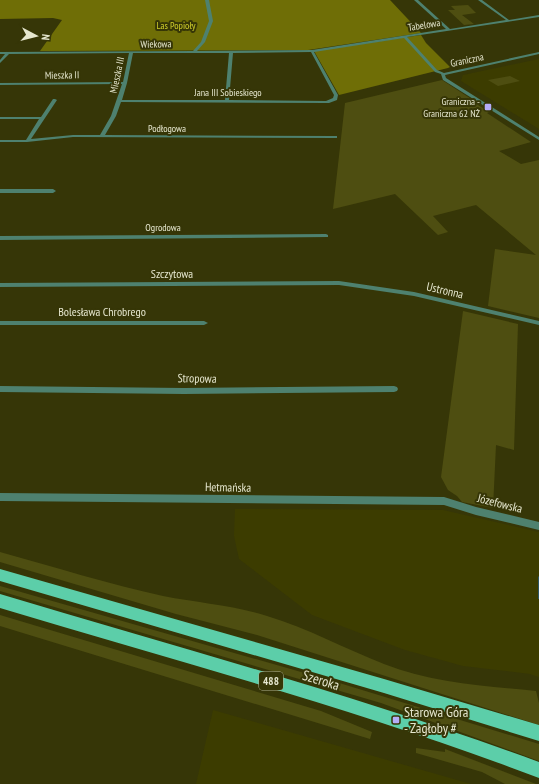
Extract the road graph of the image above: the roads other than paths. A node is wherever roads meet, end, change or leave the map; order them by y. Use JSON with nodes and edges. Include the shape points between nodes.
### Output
{"nodes":[{"id":1,"x":207,"y":0,"type":"edge"},
{"id":2,"x":416,"y":0,"type":"edge"},
{"id":3,"x":480,"y":0,"type":"edge"},
{"id":4,"x":539,"y":16,"type":"edge"},
{"id":5,"x":508,"y":20,"type":"junction"},
{"id":6,"x":448,"y":29,"type":"junction"},
{"id":7,"x":404,"y":36,"type":"junction"},
{"id":8,"x":195,"y":51,"type":"junction"},
{"id":9,"x":231,"y":51,"type":"junction"},
{"id":10,"x":312,"y":51,"type":"junction"},
{"id":11,"x":131,"y":52,"type":"junction"},
{"id":12,"x":0,"y":53,"type":"edge"},
{"id":13,"x":8,"y":53,"type":"junction"},
{"id":14,"x":539,"y":53,"type":"edge"},
{"id":15,"x":0,"y":62,"type":"edge"},
{"id":16,"x":444,"y":74,"type":"junction"},
{"id":17,"x":125,"y":83,"type":"junction"},
{"id":18,"x":0,"y":84,"type":"edge"},
{"id":19,"x":55,"y":100,"type":"dead end"},
{"id":20,"x":121,"y":101,"type":"junction"},
{"id":21,"x":227,"y":101,"type":"junction"},
{"id":22,"x":0,"y":118,"type":"edge"},
{"id":23,"x":43,"y":118,"type":"junction"},
{"id":24,"x":102,"y":136,"type":"junction"},
{"id":25,"x":335,"y":137,"type":"dead end"},
{"id":26,"x":539,"y":139,"type":"edge"},
{"id":27,"x":0,"y":141,"type":"edge"},
{"id":28,"x":27,"y":141,"type":"junction"},
{"id":29,"x":0,"y":191,"type":"edge"},
{"id":30,"x":53,"y":191,"type":"dead end"},
{"id":31,"x":326,"y":236,"type":"dead end"},
{"id":32,"x":0,"y":238,"type":"edge"},
{"id":33,"x":344,"y":284,"type":"joint"},
{"id":34,"x":0,"y":285,"type":"edge"},
{"id":35,"x":0,"y":323,"type":"edge"},
{"id":36,"x":204,"y":323,"type":"dead end"},
{"id":37,"x":539,"y":323,"type":"edge"},
{"id":38,"x":0,"y":389,"type":"edge"},
{"id":39,"x":394,"y":389,"type":"dead end"},
{"id":40,"x":0,"y":497,"type":"edge"},
{"id":41,"x":456,"y":505,"type":"joint"},
{"id":42,"x":539,"y":526,"type":"edge"},
{"id":43,"x":0,"y":575,"type":"edge"},
{"id":44,"x":0,"y":601,"type":"edge"},
{"id":45,"x":539,"y":733,"type":"edge"},
{"id":46,"x":539,"y":770,"type":"edge"}],
"edges":[{"from":1,"to":8,"type":"street","via":[[211,21],[203,42]]},
{"from":2,"to":6,"type":"street"},
{"from":3,"to":5,"type":"street"},
{"from":4,"to":5,"type":"street","name":"Tabelowa"},
{"from":5,"to":6,"type":"street","name":"Tabelowa"},
{"from":6,"to":7,"type":"street","name":"Tabelowa"},
{"from":7,"to":10,"type":"street","name":"Tabelowa"},
{"from":7,"to":16,"type":"street","via":[[436,71]]},
{"from":8,"to":9,"type":"street","name":"Wiekowa"},
{"from":8,"to":11,"type":"street","name":"Wiekowa"},
{"from":9,"to":10,"type":"street","name":"Wiekowa"},
{"from":9,"to":21,"type":"street"},
{"from":10,"to":21,"type":"street","name":"Jana III Sobieskiego","via":[[336,95],[335,99],[328,102]]},
{"from":11,"to":13,"type":"street","name":"Wiekowa"},
{"from":11,"to":17,"type":"street","name":"Mieszka III"},
{"from":12,"to":13,"type":"street","name":"Wiekowa"},
{"from":13,"to":15,"type":"street"},
{"from":14,"to":16,"type":"street","name":"Graniczna"},
{"from":16,"to":26,"type":"street","name":"Graniczna","via":[[444,79]]},
{"from":17,"to":18,"type":"street","name":"Mieszka II"},
{"from":17,"to":20,"type":"street","name":"Mieszka III"},
{"from":19,"to":23,"type":"street"},
{"from":20,"to":21,"type":"street","name":"Jana III Sobieskiego"},
{"from":20,"to":24,"type":"street","name":"Mieszka III"},
{"from":22,"to":23,"type":"street"},
{"from":23,"to":28,"type":"street"},
{"from":24,"to":25,"type":"street","name":"Podłogowa"},
{"from":24,"to":28,"type":"street","name":"Podłogowa"},
{"from":27,"to":28,"type":"street","name":"Podłogowa"},
{"from":29,"to":30,"type":"street"},
{"from":31,"to":32,"type":"street","name":"Ogrodowa"},
{"from":33,"to":34,"type":"street","name":"Szczytowa"},
{"from":33,"to":37,"type":"street","name":"Ustronna","via":[[414,294]]},
{"from":35,"to":36,"type":"street","name":"Bolesława Chrobrego"},
{"from":38,"to":39,"type":"street","name":"Stropowa"},
{"from":40,"to":41,"type":"street","name":"Hetmańska","via":[[444,501]]},
{"from":41,"to":42,"type":"street","name":"Józefowska"},
{"from":43,"to":45,"type":"main road","name":"Szeroka","number":"488"},
{"from":44,"to":46,"type":"main road","name":"Szeroka","number":"488","via":[[362,709]]}]}
